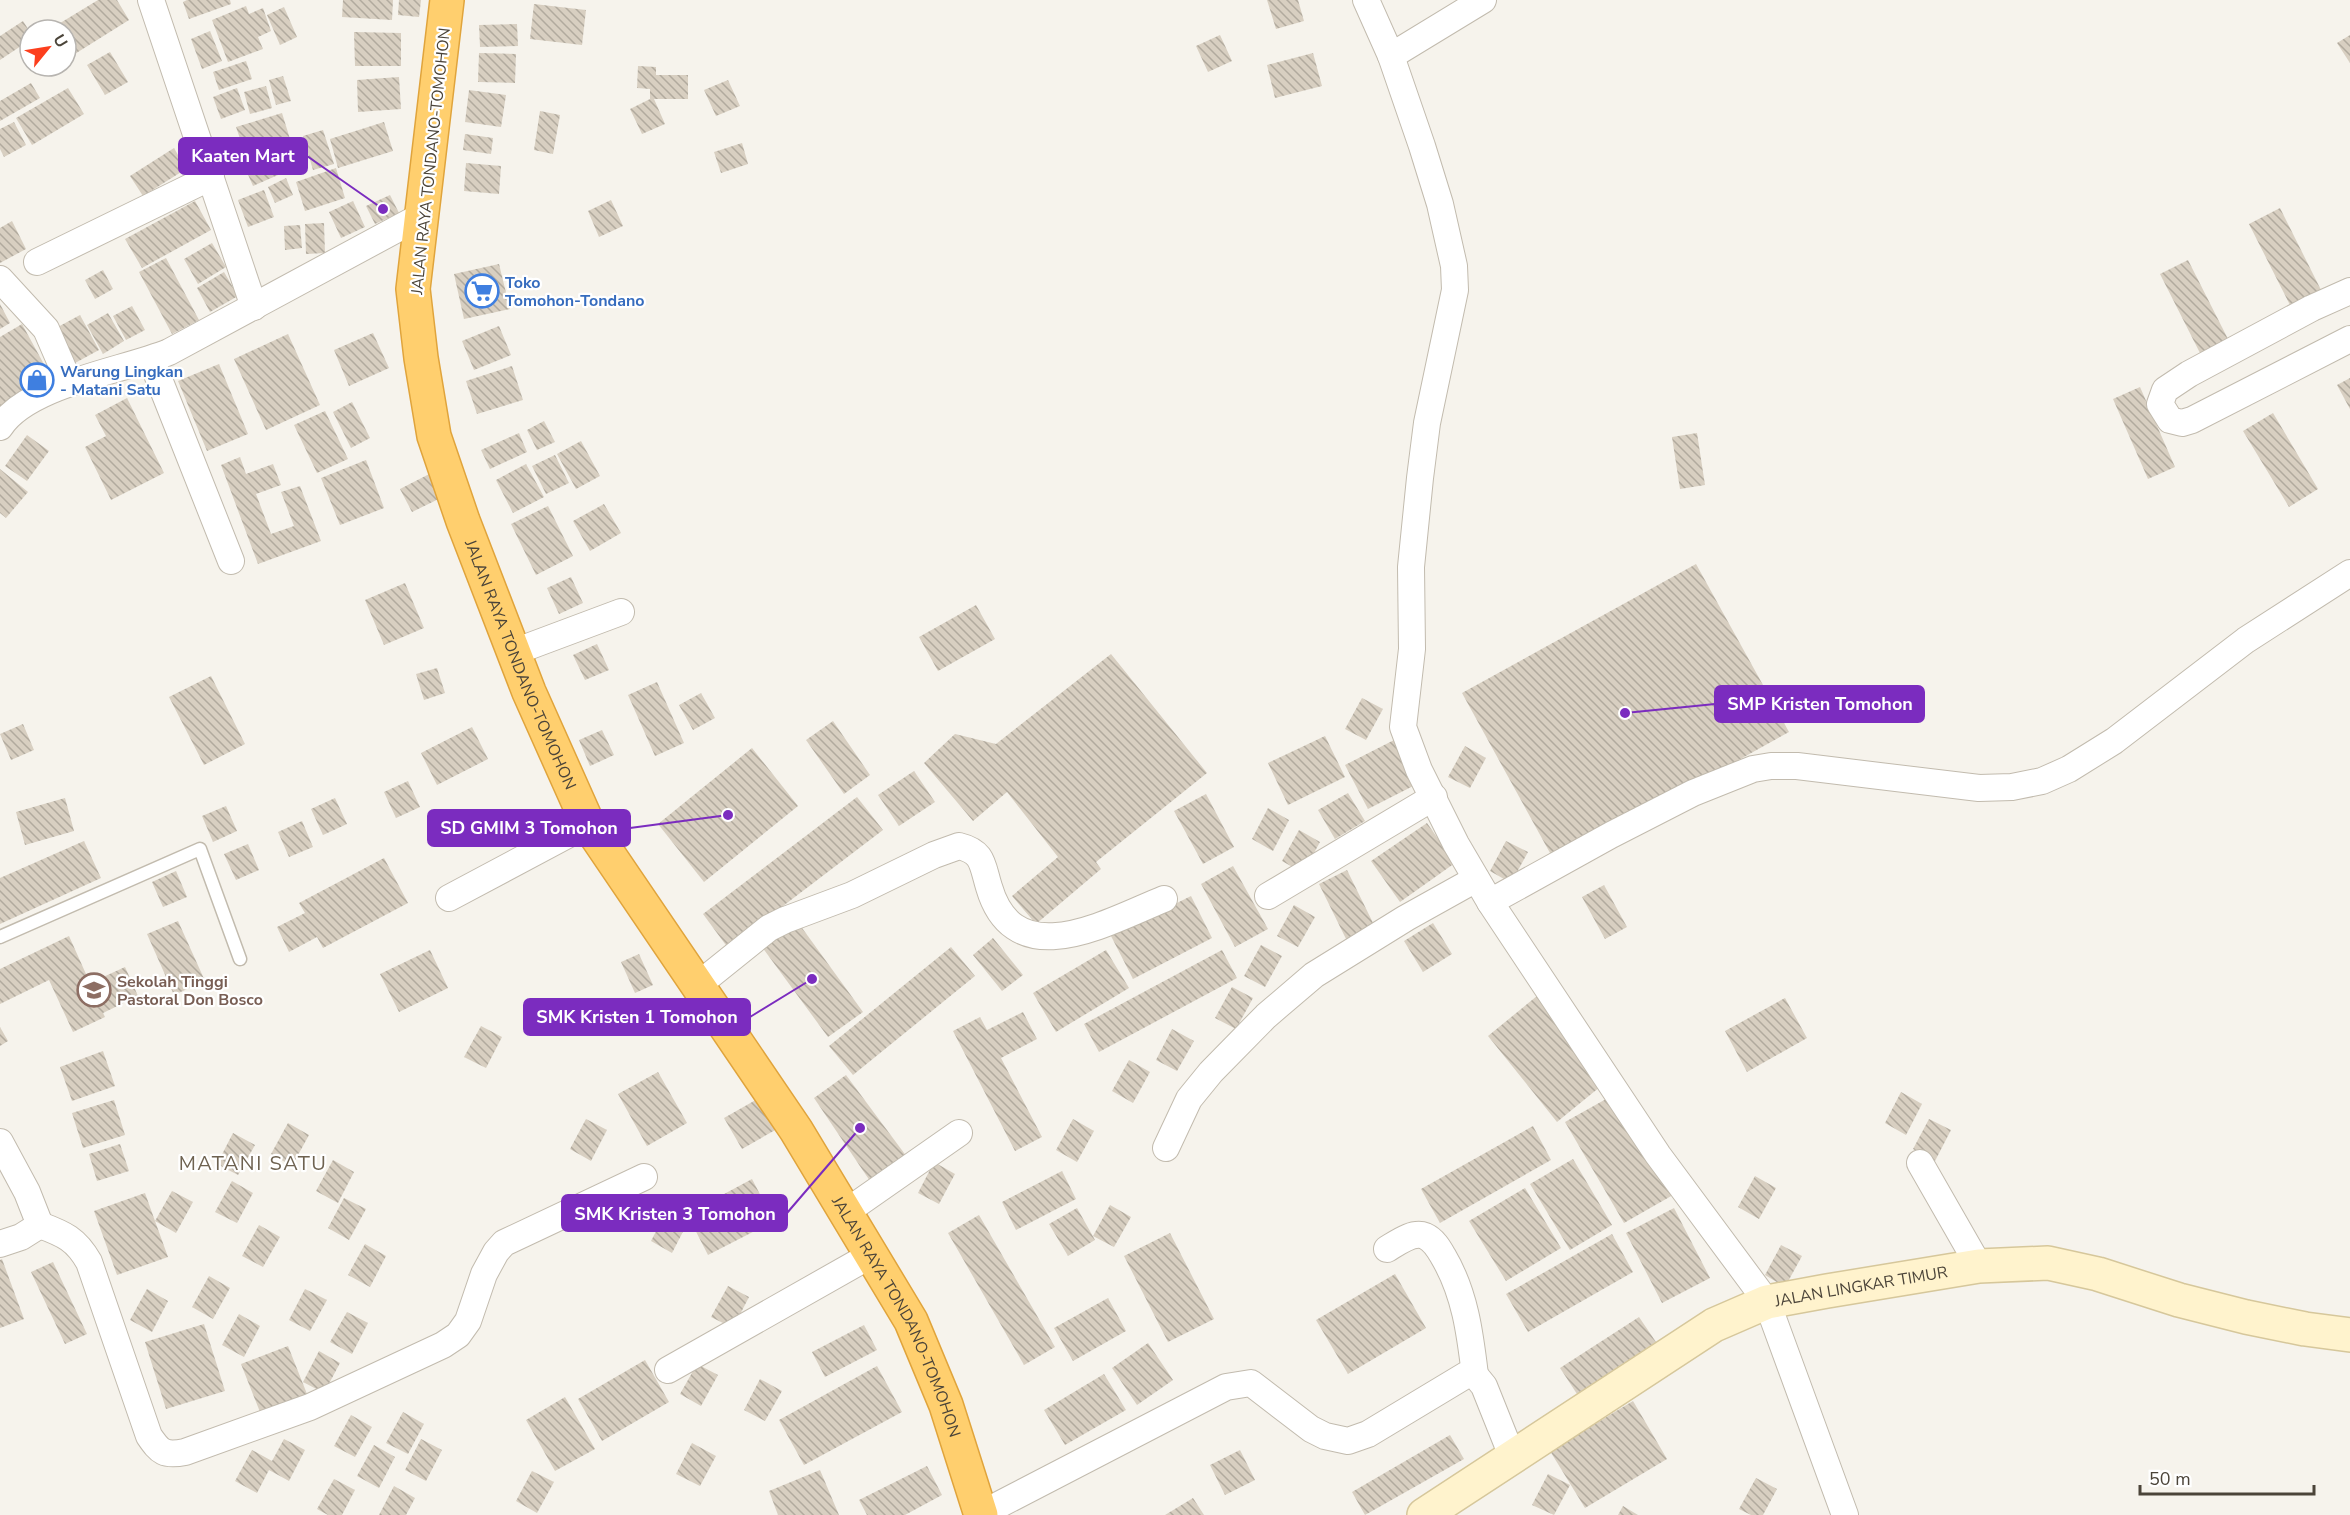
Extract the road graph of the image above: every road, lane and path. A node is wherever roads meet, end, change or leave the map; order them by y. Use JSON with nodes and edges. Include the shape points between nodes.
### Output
{"nodes":[{"id":1,"x":151,"y":0,"type":"edge"},
{"id":2,"x":447,"y":0,"type":"edge"},
{"id":3,"x":1366,"y":0,"type":"edge"},
{"id":4,"x":1483,"y":0,"type":"edge"},
{"id":5,"x":1391,"y":56,"type":"junction"},
{"id":6,"x":211,"y":177,"type":"junction"},
{"id":7,"x":423,"y":215,"type":"junction"},
{"id":8,"x":37,"y":262,"type":"dead end"},
{"id":9,"x":0,"y":279,"type":"edge"},
{"id":10,"x":2350,"y":291,"type":"edge"},
{"id":11,"x":255,"y":307,"type":"junction"},
{"id":12,"x":2350,"y":339,"type":"edge"},
{"id":13,"x":151,"y":359,"type":"junction"},
{"id":14,"x":69,"y":382,"type":"junction"},
{"id":15,"x":0,"y":427,"type":"edge"},
{"id":16,"x":231,"y":561,"type":"dead end"},
{"id":17,"x":2350,"y":573,"type":"edge"},
{"id":18,"x":621,"y":612,"type":"dead end"},
{"id":19,"x":514,"y":652,"type":"junction"},
{"id":20,"x":1434,"y":797,"type":"junction"},
{"id":21,"x":588,"y":824,"type":"junction"},
{"id":22,"x":1476,"y":879,"type":"junction"},
{"id":23,"x":1268,"y":896,"type":"dead end"},
{"id":24,"x":449,"y":898,"type":"dead end"},
{"id":25,"x":1164,"y":899,"type":"dead end"},
{"id":26,"x":1490,"y":902,"type":"junction"},
{"id":27,"x":0,"y":937,"type":"edge"},
{"id":28,"x":240,"y":959,"type":"dead end"},
{"id":29,"x":698,"y":985,"type":"junction"},
{"id":30,"x":959,"y":1132,"type":"dead end"},
{"id":31,"x":0,"y":1142,"type":"edge"},
{"id":32,"x":1166,"y":1148,"type":"dead end"},
{"id":33,"x":1920,"y":1163,"type":"dead end"},
{"id":34,"x":644,"y":1176,"type":"dead end"},
{"id":35,"x":846,"y":1212,"type":"junction"},
{"id":36,"x":40,"y":1225,"type":"junction"},
{"id":37,"x":0,"y":1244,"type":"edge"},
{"id":38,"x":1387,"y":1249,"type":"dead end"},
{"id":39,"x":872,"y":1255,"type":"junction"},
{"id":40,"x":1979,"y":1266,"type":"junction"},
{"id":41,"x":1767,"y":1302,"type":"junction"},
{"id":42,"x":2350,"y":1335,"type":"edge"},
{"id":43,"x":668,"y":1370,"type":"dead end"},
{"id":44,"x":1475,"y":1376,"type":"junction"},
{"id":45,"x":1512,"y":1456,"type":"junction"},
{"id":46,"x":981,"y":1515,"type":"edge"},
{"id":47,"x":1424,"y":1515,"type":"edge"},
{"id":48,"x":1845,"y":1515,"type":"edge"}],
"edges":[{"from":1,"to":6,"type":"street"},
{"from":2,"to":7,"type":"highway","name":"JALAN RAYA TONDANO-TOMOHON"},
{"from":3,"to":5,"type":"street"},
{"from":4,"to":5,"type":"street"},
{"from":5,"to":20,"type":"street","via":[[1440,204],[1454,266],[1452,309],[1427,423],[1420,478],[1411,567],[1412,649],[1403,727]]},
{"from":6,"to":8,"type":"street"},
{"from":6,"to":11,"type":"street"},
{"from":7,"to":11,"type":"street"},
{"from":7,"to":19,"type":"highway","name":"JALAN RAYA TONDANO-TOMOHON","via":[[413,289],[434,436]]},
{"from":9,"to":14,"type":"street","via":[[46,329]]},
{"from":10,"to":12,"type":"street","via":[[2189,374],[2165,390],[2160,404],[2170,420],[2192,420]]},
{"from":11,"to":13,"type":"street"},
{"from":13,"to":14,"type":"street"},
{"from":13,"to":16,"type":"street"},
{"from":14,"to":15,"type":"street","via":[[16,409]]},
{"from":17,"to":26,"type":"street","via":[[2246,640],[2114,741],[2042,781],[1979,788],[1797,766],[1753,769],[1672,803]]},
{"from":18,"to":19,"type":"street"},
{"from":19,"to":21,"type":"highway","name":"JALAN RAYA TONDANO-TOMOHON"},
{"from":20,"to":22,"type":"street"},
{"from":20,"to":23,"type":"street"},
{"from":21,"to":24,"type":"street"},
{"from":21,"to":29,"type":"highway","name":"JALAN RAYA TONDANO-TOMOHON"},
{"from":22,"to":26,"type":"street"},
{"from":22,"to":32,"type":"street","via":[[1314,975],[1266,1016],[1189,1099]]},
{"from":25,"to":29,"type":"street","via":[[1087,930],[1052,937],[1033,936],[1002,917],[976,853],[959,846],[769,928]]},
{"from":26,"to":41,"type":"street","via":[[1658,1155]]},
{"from":27,"to":28,"type":"lane","via":[[200,849]]},
{"from":29,"to":35,"type":"highway","name":"JALAN RAYA TONDANO-TOMOHON"},
{"from":30,"to":35,"type":"street"},
{"from":31,"to":36,"type":"street"},
{"from":33,"to":40,"type":"street"},
{"from":34,"to":36,"type":"street","via":[[504,1242],[484,1274],[468,1321],[458,1335],[443,1345],[310,1407],[171,1455],[158,1450],[149,1436],[89,1262],[72,1240]]},
{"from":35,"to":39,"type":"highway","name":"JALAN RAYA TONDANO-TOMOHON"},
{"from":36,"to":37,"type":"street"},
{"from":38,"to":44,"type":"street","via":[[1412,1236],[1424,1235],[1436,1244],[1453,1274],[1467,1312]]},
{"from":39,"to":43,"type":"street"},
{"from":39,"to":46,"type":"highway","name":"JALAN RAYA TONDANO-TOMOHON","via":[[911,1321],[946,1405]]},
{"from":40,"to":41,"type":"main road","name":"JALAN LINGKAR TIMUR"},
{"from":40,"to":42,"type":"main road","name":"JALAN LINGKAR TIMUR","via":[[2048,1263],[2246,1317]]},
{"from":41,"to":45,"type":"main road","name":"JALAN LINGKAR TIMUR","via":[[1714,1325]]},
{"from":41,"to":48,"type":"street"},
{"from":44,"to":45,"type":"street","via":[[1484,1386]]},
{"from":44,"to":46,"type":"street","via":[[1466,1375],[1368,1434],[1348,1441],[1311,1429],[1251,1383],[1227,1386]]},
{"from":45,"to":47,"type":"main road","name":"JALAN LINGKAR TIMUR"}]}
